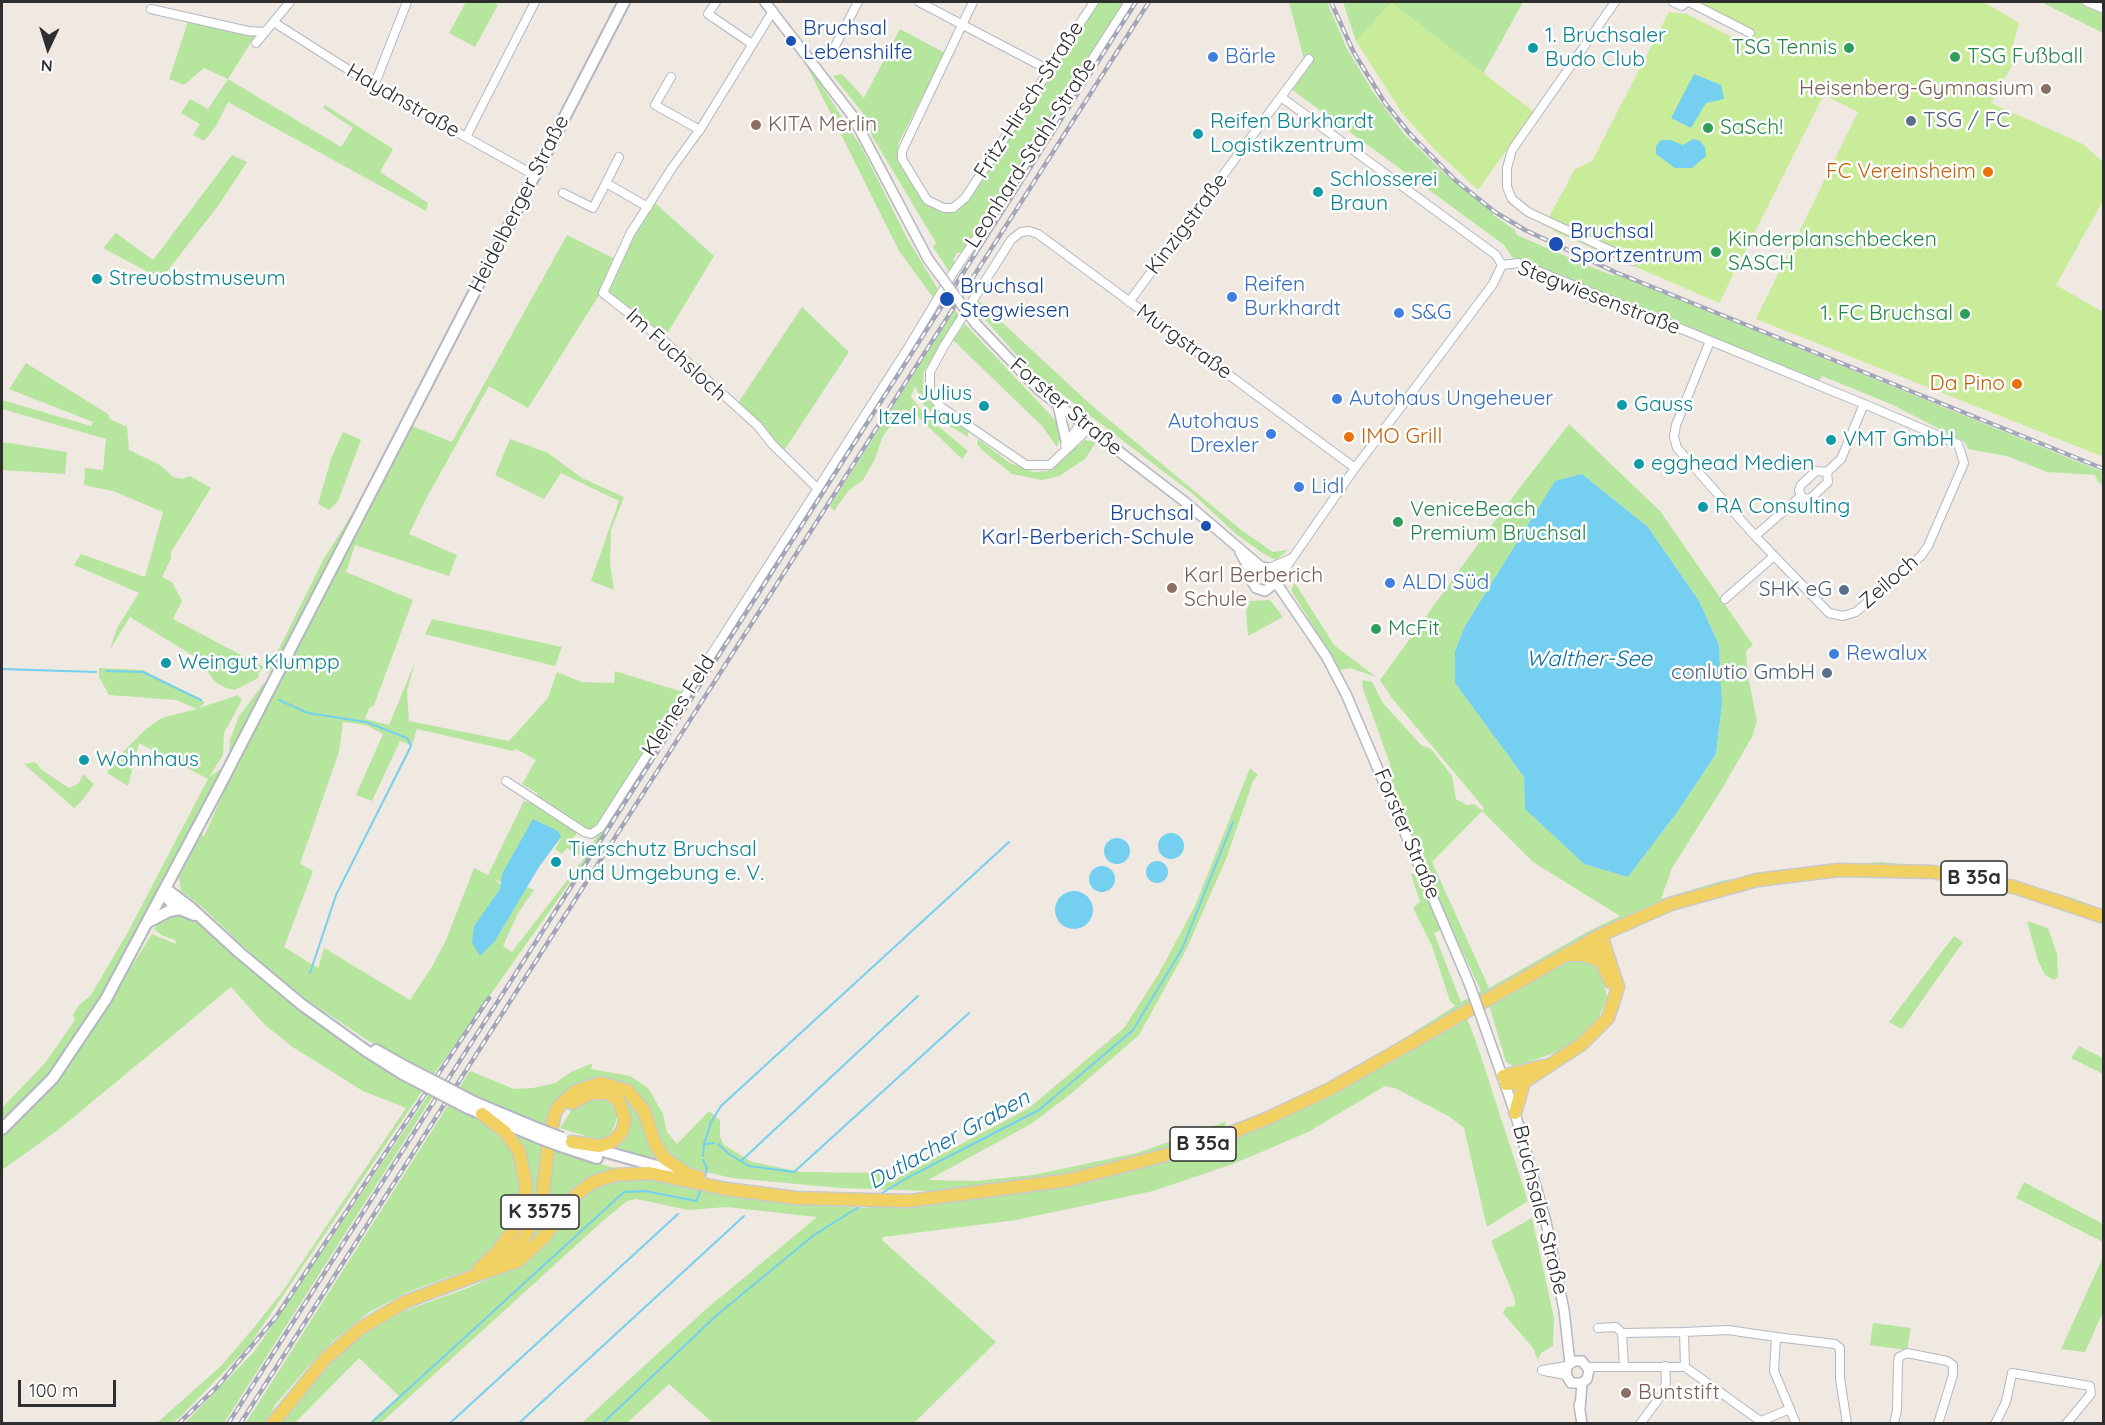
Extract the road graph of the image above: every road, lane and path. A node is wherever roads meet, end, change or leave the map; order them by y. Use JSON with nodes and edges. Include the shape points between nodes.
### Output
{"nodes":[{"id":1,"x":290,"y":2,"type":"edge"},
{"id":2,"x":407,"y":2,"type":"edge"},
{"id":3,"x":535,"y":2,"type":"edge"},
{"id":4,"x":624,"y":2,"type":"edge"},
{"id":5,"x":716,"y":2,"type":"edge"},
{"id":6,"x":765,"y":2,"type":"edge"},
{"id":7,"x":858,"y":2,"type":"edge"},
{"id":8,"x":919,"y":2,"type":"edge"},
{"id":9,"x":973,"y":2,"type":"edge"},
{"id":10,"x":1094,"y":2,"type":"edge"},
{"id":11,"x":1130,"y":2,"type":"edge"},
{"id":12,"x":1616,"y":2,"type":"edge"},
{"id":13,"x":1673,"y":2,"type":"edge"},
{"id":14,"x":1688,"y":2,"type":"edge"},
{"id":15,"x":2087,"y":2,"type":"edge"},
{"id":16,"x":151,"y":9,"type":"dead end"},
{"id":17,"x":2103,"y":9,"type":"edge"},
{"id":18,"x":773,"y":11,"type":"junction"},
{"id":19,"x":275,"y":23,"type":"junction"},
{"id":20,"x":963,"y":23,"type":"junction"},
{"id":21,"x":265,"y":32,"type":"junction"},
{"id":22,"x":1750,"y":33,"type":"dead end"},
{"id":23,"x":256,"y":43,"type":"dead end"},
{"id":24,"x":752,"y":44,"type":"junction"},
{"id":25,"x":831,"y":54,"type":"dead end"},
{"id":26,"x":1309,"y":59,"type":"dead end"},
{"id":27,"x":1047,"y":69,"type":"junction"},
{"id":28,"x":671,"y":77,"type":"dead end"},
{"id":29,"x":374,"y":86,"type":"junction"},
{"id":30,"x":1281,"y":97,"type":"junction"},
{"id":31,"x":700,"y":130,"type":"junction"},
{"id":32,"x":466,"y":137,"type":"junction"},
{"id":33,"x":619,"y":157,"type":"dead end"},
{"id":34,"x":534,"y":175,"type":"junction"},
{"id":35,"x":606,"y":183,"type":"junction"},
{"id":36,"x":563,"y":193,"type":"dead end"},
{"id":37,"x":648,"y":207,"type":"junction"},
{"id":38,"x":1634,"y":261,"type":"dead end"},
{"id":39,"x":1502,"y":265,"type":"junction"},
{"id":40,"x":1129,"y":302,"type":"junction"},
{"id":41,"x":1710,"y":341,"type":"junction"},
{"id":42,"x":1864,"y":404,"type":"junction"},
{"id":43,"x":1058,"y":405,"type":"junction"},
{"id":44,"x":1084,"y":426,"type":"junction"},
{"id":45,"x":1066,"y":441,"type":"junction"},
{"id":46,"x":1061,"y":455,"type":"junction"},
{"id":47,"x":1964,"y":455,"type":"joint"},
{"id":48,"x":1355,"y":468,"type":"junction"},
{"id":49,"x":1827,"y":472,"type":"junction"},
{"id":50,"x":816,"y":487,"type":"junction"},
{"id":51,"x":1802,"y":495,"type":"junction"},
{"id":52,"x":1755,"y":536,"type":"junction"},
{"id":53,"x":1237,"y":547,"type":"junction"},
{"id":54,"x":1774,"y":556,"type":"junction"},
{"id":55,"x":1291,"y":558,"type":"junction"},
{"id":56,"x":1265,"y":568,"type":"junction"},
{"id":57,"x":1252,"y":574,"type":"junction"},
{"id":58,"x":1275,"y":579,"type":"junction"},
{"id":59,"x":1268,"y":590,"type":"junction"},
{"id":60,"x":1725,"y":599,"type":"dead end"},
{"id":61,"x":1289,"y":603,"type":"junction"},
{"id":62,"x":506,"y":781,"type":"dead end"},
{"id":63,"x":165,"y":891,"type":"junction"},
{"id":64,"x":181,"y":909,"type":"junction"},
{"id":65,"x":201,"y":918,"type":"junction"},
{"id":66,"x":2103,"y":918,"type":"edge"},
{"id":67,"x":148,"y":922,"type":"junction"},
{"id":68,"x":1597,"y":937,"type":"junction"},
{"id":69,"x":1562,"y":956,"type":"junction"},
{"id":70,"x":1601,"y":961,"type":"junction"},
{"id":71,"x":1616,"y":998,"type":"junction"},
{"id":72,"x":1545,"y":1066,"type":"junction"},
{"id":73,"x":1504,"y":1080,"type":"junction"},
{"id":74,"x":1524,"y":1082,"type":"junction"},
{"id":75,"x":471,"y":1105,"type":"junction"},
{"id":76,"x":1515,"y":1113,"type":"junction"},
{"id":77,"x":482,"y":1114,"type":"junction"},
{"id":78,"x":2,"y":1130,"type":"edge"},
{"id":79,"x":543,"y":1131,"type":"junction"},
{"id":80,"x":564,"y":1142,"type":"junction"},
{"id":81,"x":649,"y":1173,"type":"junction"},
{"id":82,"x":694,"y":1178,"type":"junction"},
{"id":83,"x":942,"y":1196,"type":"junction"},
{"id":84,"x":868,"y":1199,"type":"junction"},
{"id":85,"x":476,"y":1276,"type":"junction"},
{"id":86,"x":1598,"y":1328,"type":"dead end"},
{"id":87,"x":1684,"y":1332,"type":"junction"},
{"id":88,"x":1622,"y":1333,"type":"junction"},
{"id":89,"x":1776,"y":1337,"type":"junction"},
{"id":90,"x":1570,"y":1366,"type":"junction"},
{"id":91,"x":1665,"y":1366,"type":"junction"},
{"id":92,"x":1624,"y":1367,"type":"junction"},
{"id":93,"x":1685,"y":1367,"type":"junction"},
{"id":94,"x":1583,"y":1378,"type":"junction"},
{"id":95,"x":1790,"y":1409,"type":"junction"},
{"id":96,"x":1763,"y":1422,"type":"edge"},
{"id":97,"x":272,"y":1424,"type":"edge"},
{"id":98,"x":1582,"y":1424,"type":"edge"},
{"id":99,"x":1640,"y":1424,"type":"edge"},
{"id":100,"x":1796,"y":1424,"type":"edge"},
{"id":101,"x":1847,"y":1424,"type":"edge"},
{"id":102,"x":1894,"y":1424,"type":"edge"},
{"id":103,"x":1938,"y":1424,"type":"edge"},
{"id":104,"x":1995,"y":1424,"type":"edge"},
{"id":105,"x":2066,"y":1424,"type":"edge"}],
"edges":[{"from":1,"to":19,"type":"street"},
{"from":2,"to":29,"type":"street"},
{"from":3,"to":32,"type":"street"},
{"from":4,"to":34,"type":"main road","name":"Heidelberger Straße"},
{"from":5,"to":24,"type":"street","via":[[708,14]]},
{"from":6,"to":18,"type":"street","name":"Forster Straße"},
{"from":7,"to":25,"type":"street"},
{"from":8,"to":20,"type":"street"},
{"from":9,"to":20,"type":"street"},
{"from":10,"to":27,"type":"street","name":"Fritz-Hirsch-Straße"},
{"from":11,"to":50,"type":"street","name":"Leonhard-Stahl-Straße"},
{"from":12,"to":38,"type":"street","via":[[1512,150],[1507,187],[1512,200],[1528,212]]},
{"from":13,"to":14,"type":"street","via":[[1683,6]]},
{"from":14,"to":22,"type":"street"},
{"from":15,"to":17,"type":"street"},
{"from":16,"to":21,"type":"street"},
{"from":18,"to":24,"type":"street","name":"Im Fuchsloch"},
{"from":18,"to":43,"type":"street","name":"Forster Straße","bridge":true,"via":[[852,115],[928,259],[1007,359]]},
{"from":19,"to":21,"type":"street"},
{"from":19,"to":29,"type":"street","name":"Haydnstraße"},
{"from":20,"to":27,"type":"street"},
{"from":20,"to":27,"type":"street","name":"Fritz-Hirsch-Straße","via":[[904,144],[902,159],[930,204],[949,208],[958,205]]},
{"from":21,"to":23,"type":"street"},
{"from":24,"to":31,"type":"street","name":"Im Fuchsloch"},
{"from":26,"to":30,"type":"street","name":"Kinzigstraße"},
{"from":28,"to":31,"type":"street","via":[[655,105]]},
{"from":29,"to":32,"type":"street","name":"Haydnstraße"},
{"from":30,"to":39,"type":"street","via":[[1496,255]]},
{"from":30,"to":40,"type":"street","name":"Kinzigstraße"},
{"from":31,"to":37,"type":"street","name":"Im Fuchsloch"},
{"from":32,"to":34,"type":"street","name":"Haydnstraße"},
{"from":33,"to":35,"type":"street"},
{"from":34,"to":63,"type":"main road","name":"Heidelberger Straße"},
{"from":35,"to":36,"type":"street","via":[[593,208]]},
{"from":35,"to":37,"type":"street"},
{"from":37,"to":50,"type":"street","name":"Im Fuchsloch","via":[[630,234],[603,293],[663,340],[758,426]]},
{"from":39,"to":41,"type":"street","name":"Stegwiesenstraße","via":[[1518,263]]},
{"from":39,"to":48,"type":"street","name":"Stegwiesenstraße"},
{"from":40,"to":46,"type":"street","name":"Murgstraße","via":[[1038,234],[1025,231],[1011,240],[930,372],[929,386],[941,407],[1026,465],[1050,465]]},
{"from":40,"to":48,"type":"street","name":"Murgstraße"},
{"from":41,"to":42,"type":"street","name":"Stegwiesenstraße"},
{"from":41,"to":52,"type":"street","name":"Zeiloch","via":[[1674,437],[1684,459]]},
{"from":42,"to":47,"type":"street","name":"Stegwiesenstraße","via":[[1958,444]]},
{"from":42,"to":49,"type":"street","via":[[1840,459]]},
{"from":43,"to":44,"type":"street","name":"Forster Straße"},
{"from":43,"to":45,"type":"street"},
{"from":44,"to":45,"type":"street"},
{"from":44,"to":46,"type":"street"},
{"from":44,"to":53,"type":"street","name":"Forster Straße","via":[[1185,502]]},
{"from":45,"to":46,"type":"street"},
{"from":47,"to":54,"type":"street","name":"Zeiloch","via":[[1928,546],[1856,612],[1843,616],[1829,612]]},
{"from":48,"to":55,"type":"street","name":"Stegwiesenstraße"},
{"from":49,"to":51,"type":"street","via":[[1816,471],[1799,490]]},
{"from":49,"to":51,"type":"street","via":[[1828,482],[1820,490],[1811,498]]},
{"from":50,"to":62,"type":"street","name":"Kleines Feld","via":[[596,833],[584,832]]},
{"from":51,"to":52,"type":"street"},
{"from":52,"to":54,"type":"street","name":"Zeiloch"},
{"from":53,"to":56,"type":"street","name":"Forster Straße"},
{"from":53,"to":57,"type":"street","name":"Forster Straße"},
{"from":54,"to":60,"type":"street"},
{"from":55,"to":56,"type":"street"},
{"from":55,"to":58,"type":"street","name":"Stegwiesenstraße"},
{"from":56,"to":57,"type":"street"},
{"from":56,"to":58,"type":"street"},
{"from":57,"to":59,"type":"street","via":[[1253,586]]},
{"from":58,"to":59,"type":"street"},
{"from":58,"to":61,"type":"street","name":"Forster Straße"},
{"from":59,"to":61,"type":"street","name":"Forster Straße"},
{"from":61,"to":73,"type":"street","name":"Forster Straße","bridge":true,"via":[[1326,656],[1346,694],[1469,983]]},
{"from":63,"to":64,"type":"main road","number":"B 35a","via":[[170,902]]},
{"from":63,"to":65,"type":"main road","number":"B 35a"},
{"from":63,"to":67,"type":"main road","name":"Heidelberger Straße"},
{"from":64,"to":65,"type":"main road","number":"B 35a"},
{"from":64,"to":67,"type":"main road"},
{"from":65,"to":75,"type":"main road","number":"B 35a","bridge":true,"via":[[267,977],[345,1035]]},
{"from":66,"to":68,"type":"main road","number":"B 35a","via":[[2043,895],[1967,877],[1853,869],[1779,876],[1715,890],[1671,904]]},
{"from":67,"to":78,"type":"main road","name":"Heidelberger Straße","via":[[74,1052]]},
{"from":68,"to":69,"type":"main road","number":"B 35a"},
{"from":68,"to":70,"type":"main road"},
{"from":68,"to":71,"type":"main road","via":[[1617,978]]},
{"from":69,"to":70,"type":"main road","via":[[1584,955]]},
{"from":69,"to":83,"type":"main road","number":"B 35a","via":[[1330,1089],[1193,1148],[1069,1180]]},
{"from":70,"to":71,"type":"main road"},
{"from":71,"to":72,"type":"main road","via":[[1611,1012],[1594,1034]]},
{"from":72,"to":73,"type":"main road"},
{"from":72,"to":74,"type":"main road"},
{"from":73,"to":74,"type":"main road"},
{"from":73,"to":76,"type":"street","name":"Bruchsaler Straße"},
{"from":74,"to":76,"type":"main road"},
{"from":75,"to":77,"type":"main road","number":"B 35a"},
{"from":75,"to":79,"type":"main road","number":"B 35a"},
{"from":76,"to":90,"type":"street","name":"Bruchsaler Straße","via":[[1546,1222],[1569,1338]]},
{"from":77,"to":79,"type":"main road","number":"B 35a"},
{"from":77,"to":85,"type":"main road","via":[[505,1132],[519,1151],[526,1185],[523,1209],[512,1232]]},
{"from":79,"to":80,"type":"main road","number":"B 35a","bridge":true},
{"from":79,"to":80,"type":"main road","via":[[572,1103],[591,1093],[607,1092],[619,1101],[625,1120],[617,1137],[599,1146]]},
{"from":79,"to":82,"type":"main road","via":[[560,1105],[584,1086],[601,1083],[628,1091],[644,1111],[659,1151]]},
{"from":79,"to":85,"type":"main road","number":"K 3575","via":[[544,1195],[537,1220],[514,1250]]},
{"from":80,"to":81,"type":"main road","number":"B 35a"},
{"from":80,"to":82,"type":"main road","number":"B 35a"},
{"from":81,"to":82,"type":"main road","number":"B 35a"},
{"from":81,"to":85,"type":"main road","via":[[615,1175],[593,1182],[576,1195],[531,1250],[505,1267]]},
{"from":82,"to":84,"type":"main road","number":"B 35a","via":[[796,1198]]},
{"from":83,"to":84,"type":"main road","number":"B 35a"},
{"from":83,"to":84,"type":"main road","number":"B 35a","via":[[891,1195]]},
{"from":85,"to":97,"type":"main road","number":"K 3575","via":[[405,1302],[361,1328],[325,1359]]},
{"from":86,"to":88,"type":"street","via":[[1616,1327]]},
{"from":87,"to":88,"type":"street"},
{"from":87,"to":89,"type":"street","via":[[1728,1330]]},
{"from":87,"to":93,"type":"street"},
{"from":88,"to":92,"type":"street"},
{"from":89,"to":95,"type":"street","via":[[1774,1371]]},
{"from":89,"to":101,"type":"street","via":[[1835,1344],[1840,1348]]},
{"from":90,"to":94,"type":"street"},
{"from":90,"to":94,"type":"street","name":"Bruchsaler Straße"},
{"from":91,"to":92,"type":"street"},
{"from":91,"to":93,"type":"street"},
{"from":91,"to":99,"type":"street","via":[[1663,1393]]},
{"from":92,"to":94,"type":"street"},
{"from":93,"to":96,"type":"street"},
{"from":94,"to":98,"type":"street"},
{"from":95,"to":96,"type":"street"},
{"from":95,"to":100,"type":"street"},
{"from":102,"to":103,"type":"street","via":[[1898,1362],[1907,1353],[1947,1360],[1953,1365]]},
{"from":104,"to":105,"type":"street","via":[[2006,1402],[2012,1373],[2090,1386],[2091,1394]]}]}
